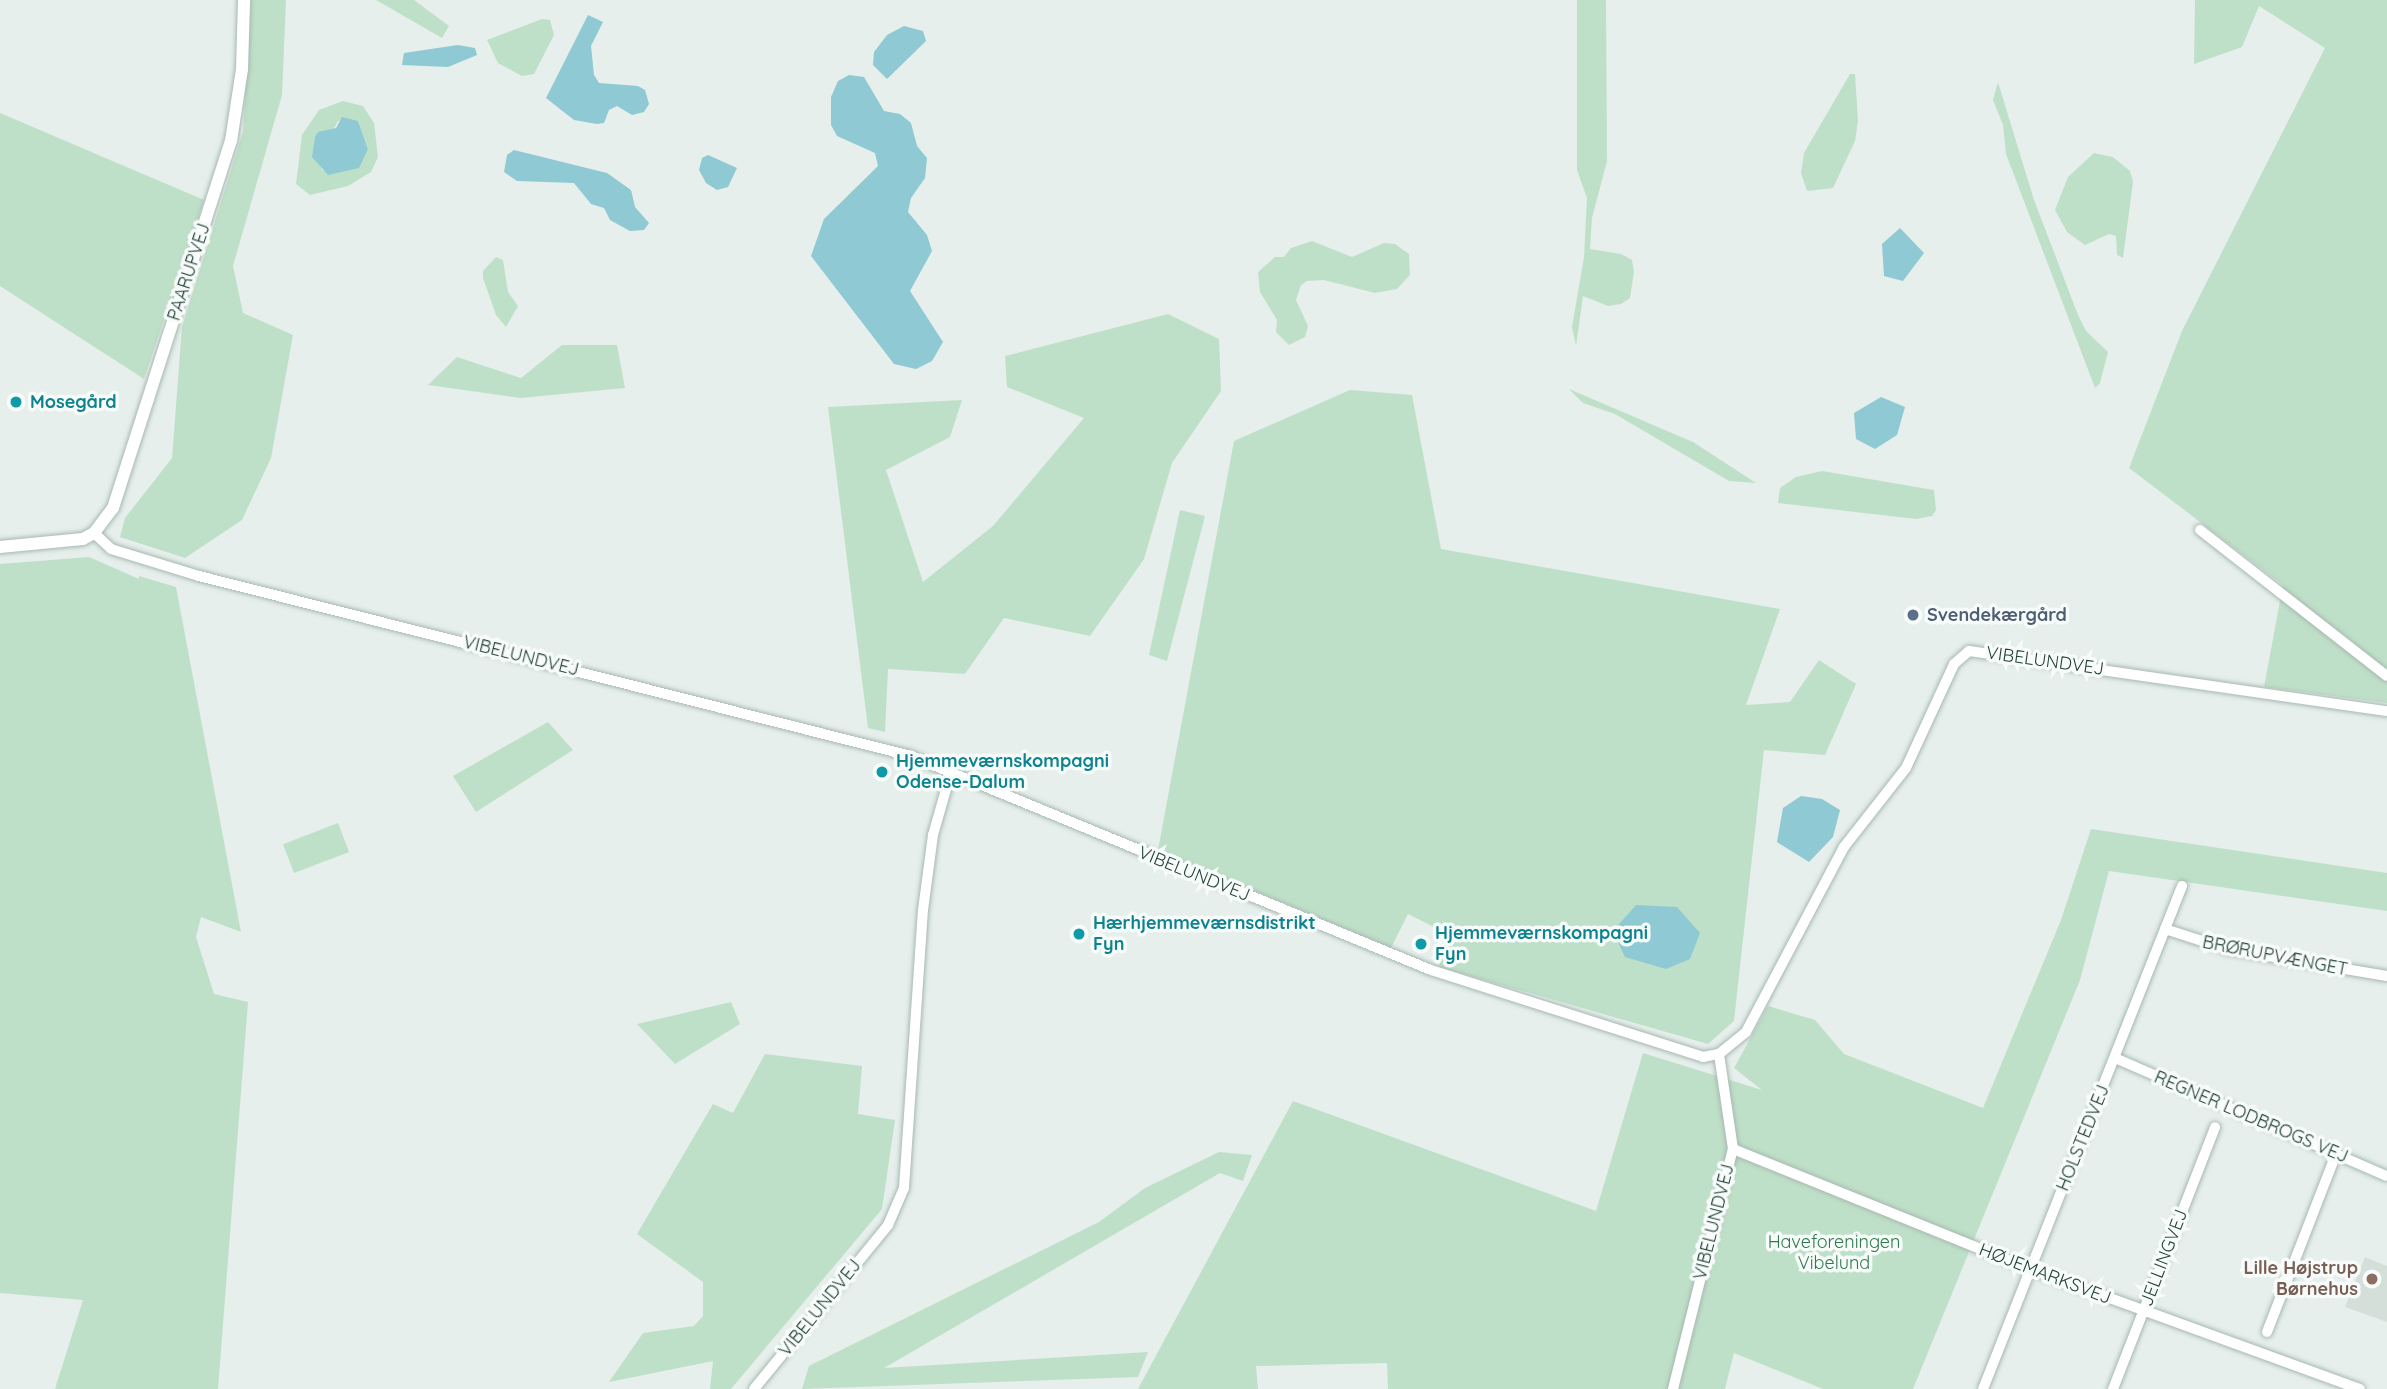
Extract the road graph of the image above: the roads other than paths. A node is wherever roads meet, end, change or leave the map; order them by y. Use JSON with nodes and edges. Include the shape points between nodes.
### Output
{"nodes":[{"id":1,"x":244,"y":0,"type":"edge"},
{"id":2,"x":2200,"y":530,"type":"dead end"},
{"id":3,"x":94,"y":533,"type":"junction"},
{"id":4,"x":0,"y":547,"type":"edge"},
{"id":5,"x":2387,"y":676,"type":"edge"},
{"id":6,"x":2387,"y":711,"type":"edge"},
{"id":7,"x":951,"y":772,"type":"junction"},
{"id":8,"x":2182,"y":886,"type":"dead end"},
{"id":9,"x":2165,"y":929,"type":"junction"},
{"id":10,"x":2387,"y":976,"type":"edge"},
{"id":11,"x":1719,"y":1054,"type":"junction"},
{"id":12,"x":2115,"y":1058,"type":"junction"},
{"id":13,"x":2215,"y":1127,"type":"dead end"},
{"id":14,"x":1733,"y":1149,"type":"junction"},
{"id":15,"x":2336,"y":1154,"type":"junction"},
{"id":16,"x":2387,"y":1175,"type":"edge"},
{"id":17,"x":2030,"y":1269,"type":"junction"},
{"id":18,"x":2144,"y":1311,"type":"junction"},
{"id":19,"x":2267,"y":1332,"type":"dead end"},
{"id":20,"x":754,"y":1389,"type":"edge"},
{"id":21,"x":1673,"y":1389,"type":"edge"},
{"id":22,"x":1983,"y":1389,"type":"edge"},
{"id":23,"x":2113,"y":1389,"type":"edge"},
{"id":24,"x":2360,"y":1389,"type":"edge"}],
"edges":[{"from":1,"to":3,"type":"street","name":"PAARUPVEJ","via":[[242,69],[231,141],[113,508]]},
{"from":2,"to":5,"type":"street"},
{"from":3,"to":4,"type":"street","via":[[66,542]]},
{"from":3,"to":7,"type":"street","name":"VIBELUNDVEJ","via":[[111,549],[199,576],[852,738]]},
{"from":6,"to":11,"type":"street","name":"VIBELUNDVEJ","via":[[1969,651],[1954,664],[1906,768],[1844,847],[1746,1032]]},
{"from":7,"to":11,"type":"street","name":"VIBELUNDVEJ","via":[[1444,975],[1684,1054]]},
{"from":7,"to":20,"type":"street","name":"VIBELUNDVEJ","via":[[933,835],[923,910],[904,1188],[888,1225]]},
{"from":8,"to":9,"type":"street","name":"HOLSTEDVEJ"},
{"from":9,"to":10,"type":"street","name":"BRØRUPVÆNGET","via":[[2227,949]]},
{"from":9,"to":12,"type":"street","name":"HOLSTEDVEJ"},
{"from":11,"to":14,"type":"street","name":"VIBELUNDVEJ"},
{"from":12,"to":15,"type":"street","name":"REGNER LODBROGS VEJ"},
{"from":12,"to":17,"type":"street","name":"HOLSTEDVEJ"},
{"from":13,"to":18,"type":"street","name":"JELLINGVEJ"},
{"from":14,"to":17,"type":"street","name":"HØJEMARKSVEJ"},
{"from":14,"to":21,"type":"street","name":"VIBELUNDVEJ"},
{"from":15,"to":16,"type":"street","name":"REGNER LODBROGS VEJ"},
{"from":15,"to":19,"type":"street"},
{"from":17,"to":18,"type":"street","name":"HØJEMARKSVEJ"},
{"from":17,"to":22,"type":"street","name":"HOLSTEDVEJ"},
{"from":18,"to":23,"type":"street","name":"JELLINGVEJ"},
{"from":18,"to":24,"type":"street","name":"HØJEMARKSVEJ"}]}
